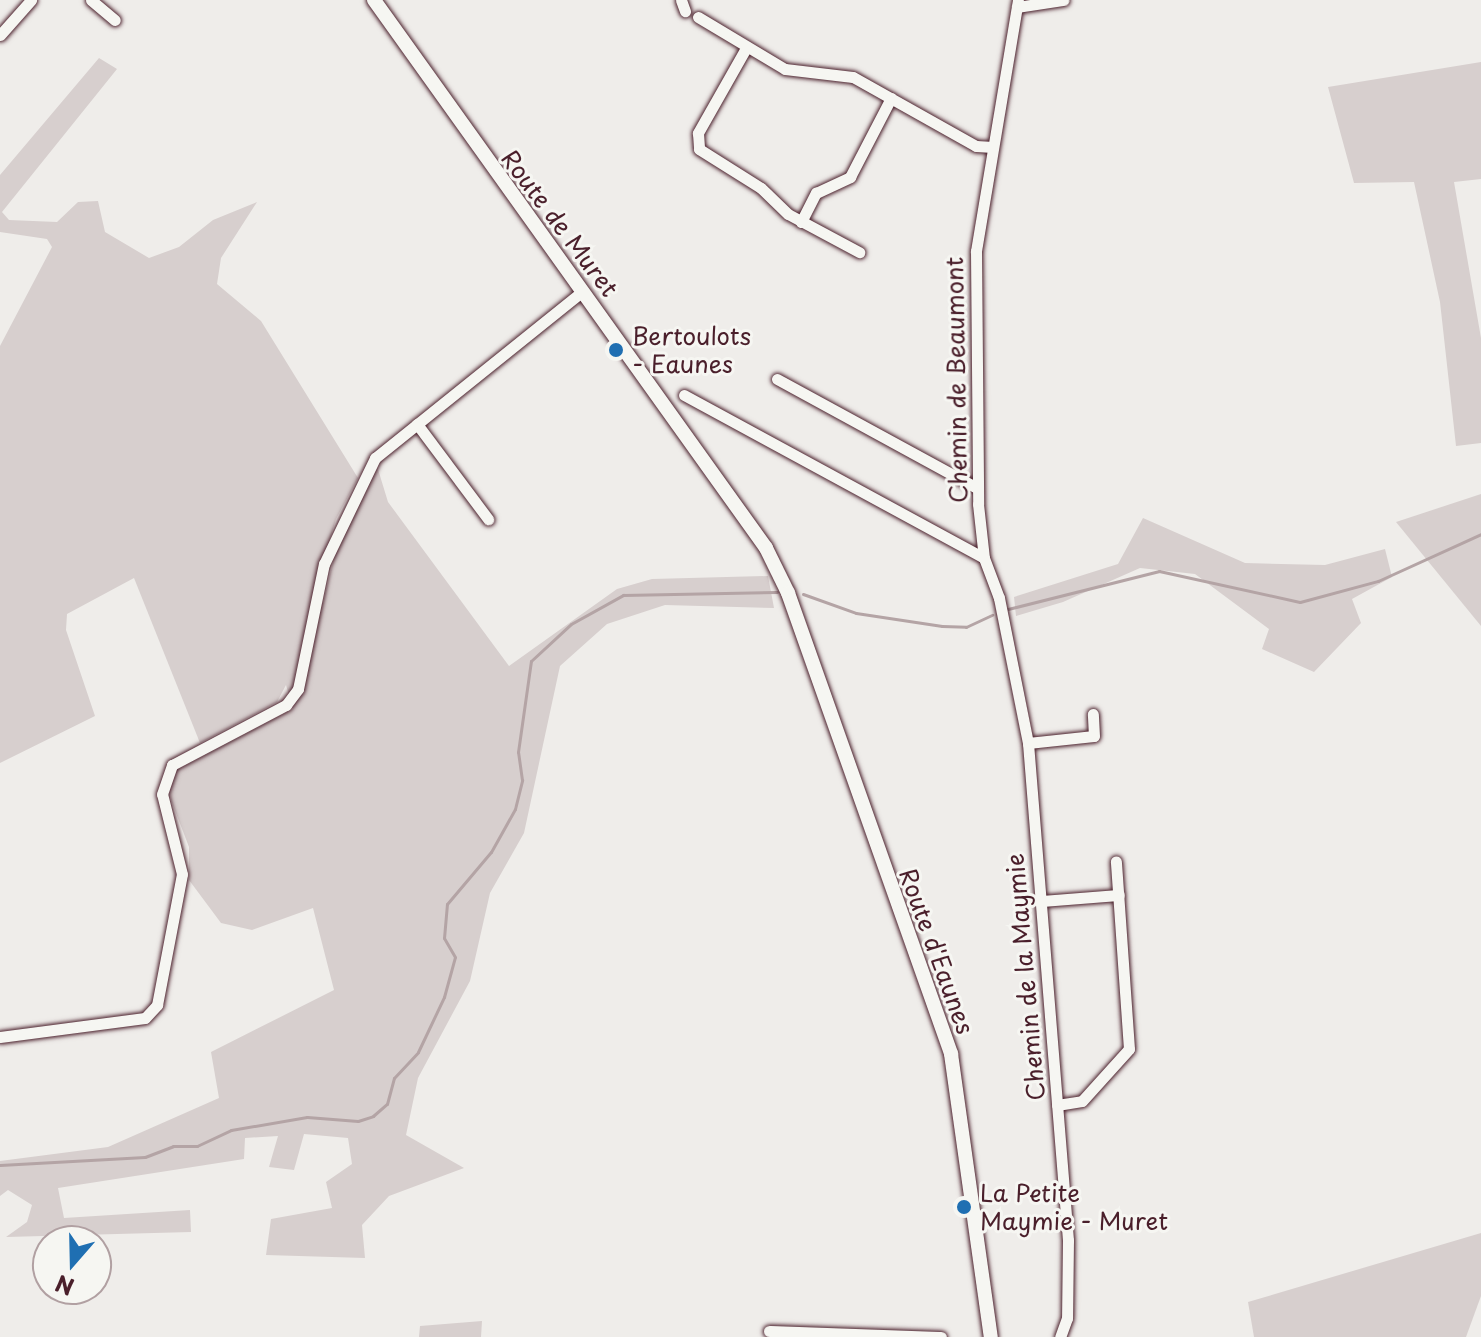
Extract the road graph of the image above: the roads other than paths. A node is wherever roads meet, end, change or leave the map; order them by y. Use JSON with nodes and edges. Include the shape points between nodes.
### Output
{"nodes":[{"id":1,"x":31,"y":0,"type":"edge"},
{"id":2,"x":91,"y":0,"type":"edge"},
{"id":3,"x":374,"y":0,"type":"edge"},
{"id":4,"x":1063,"y":0,"type":"edge"},
{"id":5,"x":1018,"y":4,"type":"edge"},
{"id":6,"x":698,"y":17,"type":"dead end"},
{"id":7,"x":115,"y":20,"type":"dead end"},
{"id":8,"x":0,"y":35,"type":"edge"},
{"id":9,"x":746,"y":48,"type":"junction"},
{"id":10,"x":891,"y":98,"type":"junction"},
{"id":11,"x":993,"y":147,"type":"junction"},
{"id":12,"x":801,"y":222,"type":"junction"},
{"id":13,"x":859,"y":252,"type":"dead end"},
{"id":14,"x":583,"y":291,"type":"junction"},
{"id":15,"x":777,"y":379,"type":"dead end"},
{"id":16,"x":684,"y":395,"type":"dead end"},
{"id":17,"x":417,"y":424,"type":"junction"},
{"id":18,"x":977,"y":488,"type":"junction"},
{"id":19,"x":488,"y":519,"type":"dead end"},
{"id":20,"x":984,"y":558,"type":"junction"},
{"id":21,"x":788,"y":593,"type":"joint"},
{"id":22,"x":1003,"y":615,"type":"joint"},
{"id":23,"x":1093,"y":714,"type":"dead end"},
{"id":24,"x":1028,"y":743,"type":"junction"},
{"id":25,"x":1116,"y":861,"type":"dead end"},
{"id":26,"x":1119,"y":895,"type":"junction"},
{"id":27,"x":1041,"y":901,"type":"junction"},
{"id":28,"x":0,"y":1037,"type":"edge"},
{"id":29,"x":1057,"y":1105,"type":"junction"},
{"id":30,"x":769,"y":1331,"type":"dead end"},
{"id":31,"x":941,"y":1337,"type":"edge"},
{"id":32,"x":991,"y":1337,"type":"edge"},
{"id":33,"x":1060,"y":1337,"type":"edge"}],
"edges":[{"from":1,"to":8,"type":"street"},
{"from":2,"to":7,"type":"street"},
{"from":3,"to":14,"type":"main road","name":"Route de Muret"},
{"from":4,"to":5,"type":"street"},
{"from":5,"to":11,"type":"street","name":"Chemin de Beaumont"},
{"from":6,"to":9,"type":"street"},
{"from":9,"to":10,"type":"street","via":[[797,74],[846,74]]},
{"from":9,"to":12,"type":"street","via":[[697,141],[705,155],[761,188]]},
{"from":10,"to":11,"type":"street","via":[[976,146]]},
{"from":10,"to":12,"type":"street","via":[[850,177],[816,193]]},
{"from":11,"to":18,"type":"street","name":"Chemin de Beaumont","via":[[974,289]]},
{"from":12,"to":13,"type":"street"},
{"from":14,"to":17,"type":"street"},
{"from":14,"to":21,"type":"main road","name":"Route de Muret","via":[[766,548]]},
{"from":15,"to":18,"type":"street"},
{"from":16,"to":20,"type":"street"},
{"from":17,"to":19,"type":"street"},
{"from":17,"to":28,"type":"street","via":[[375,458],[332,541],[298,689],[286,705],[172,765],[166,776],[162,794],[182,861],[179,906],[157,1005],[145,1018]]},
{"from":18,"to":20,"type":"street","name":"Chemin de Beaumont"},
{"from":20,"to":22,"type":"street","name":"Chemin de Beaumont"},
{"from":21,"to":32,"type":"main road","name":"Route d'Eaunes","via":[[951,1054]]},
{"from":22,"to":24,"type":"street","name":"Chemin de la Maymie"},
{"from":23,"to":24,"type":"street","via":[[1094,736]]},
{"from":24,"to":27,"type":"street","name":"Chemin de la Maymie"},
{"from":25,"to":26,"type":"street"},
{"from":26,"to":27,"type":"street"},
{"from":26,"to":29,"type":"street","via":[[1130,1043],[1126,1055],[1082,1101]]},
{"from":27,"to":29,"type":"street","name":"Chemin de la Maymie"},
{"from":29,"to":33,"type":"street","name":"Chemin de la Maymie","via":[[1068,1240],[1067,1318]]},
{"from":30,"to":31,"type":"street"}]}
